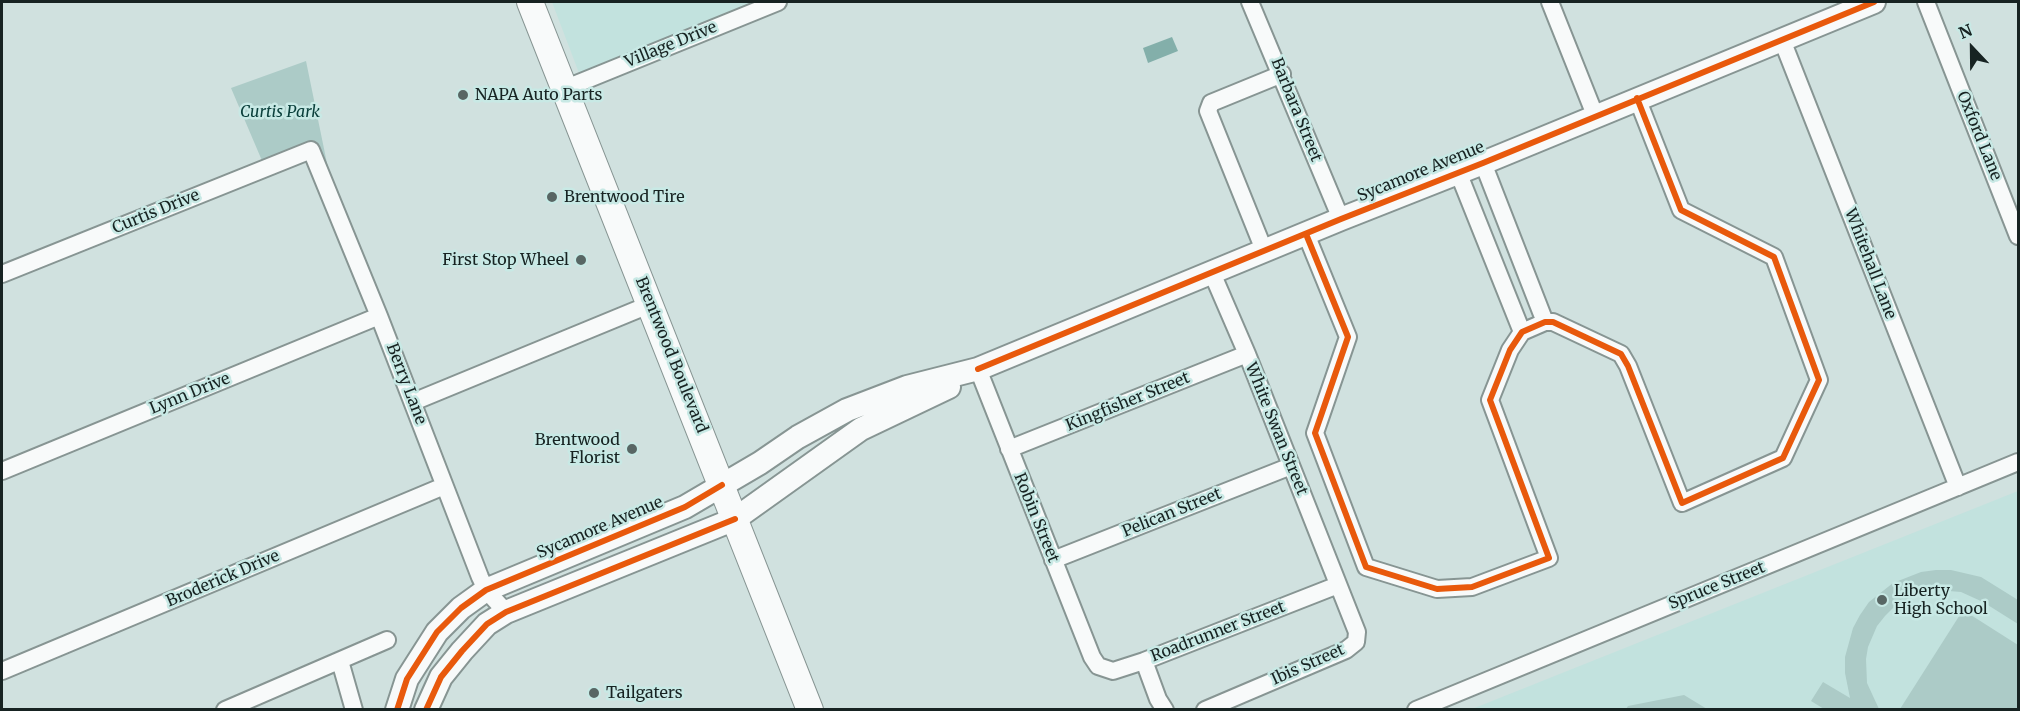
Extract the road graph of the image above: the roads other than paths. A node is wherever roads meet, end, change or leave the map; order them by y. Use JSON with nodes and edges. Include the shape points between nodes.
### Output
{"nodes":[{"id":1,"x":530,"y":2,"type":"edge"},
{"id":2,"x":778,"y":2,"type":"edge"},
{"id":3,"x":1250,"y":2,"type":"edge"},
{"id":4,"x":1550,"y":2,"type":"edge"},
{"id":5,"x":1874,"y":2,"type":"edge"},
{"id":6,"x":1926,"y":2,"type":"edge"},
{"id":7,"x":1782,"y":40,"type":"junction"},
{"id":8,"x":1281,"y":74,"type":"junction"},
{"id":9,"x":564,"y":88,"type":"junction"},
{"id":10,"x":1638,"y":98,"type":"junction"},
{"id":11,"x":1595,"y":115,"type":"junction"},
{"id":12,"x":311,"y":150,"type":"joint"},
{"id":13,"x":1483,"y":163,"type":"junction"},
{"id":14,"x":1458,"y":172,"type":"junction"},
{"id":15,"x":1341,"y":219,"type":"junction"},
{"id":16,"x":1306,"y":234,"type":"junction"},
{"id":17,"x":2019,"y":236,"type":"edge"},
{"id":18,"x":1264,"y":250,"type":"junction"},
{"id":19,"x":1212,"y":273,"type":"junction"},
{"id":20,"x":2,"y":274,"type":"edge"},
{"id":21,"x":651,"y":303,"type":"junction"},
{"id":22,"x":380,"y":316,"type":"junction"},
{"id":23,"x":1545,"y":322,"type":"junction"},
{"id":24,"x":1522,"y":332,"type":"junction"},
{"id":25,"x":1247,"y":354,"type":"junction"},
{"id":26,"x":978,"y":369,"type":"junction"},
{"id":27,"x":413,"y":402,"type":"junction"},
{"id":28,"x":1009,"y":448,"type":"junction"},
{"id":29,"x":2019,"y":462,"type":"edge"},
{"id":30,"x":1291,"y":466,"type":"junction"},
{"id":31,"x":2,"y":471,"type":"edge"},
{"id":32,"x":444,"y":486,"type":"junction"},
{"id":33,"x":722,"y":486,"type":"junction"},
{"id":34,"x":1958,"y":487,"type":"junction"},
{"id":35,"x":735,"y":519,"type":"junction"},
{"id":36,"x":1053,"y":560,"type":"junction"},
{"id":37,"x":1338,"y":585,"type":"junction"},
{"id":38,"x":486,"y":590,"type":"junction"},
{"id":39,"x":506,"y":612,"type":"junction"},
{"id":40,"x":387,"y":640,"type":"dead end"},
{"id":41,"x":340,"y":661,"type":"junction"},
{"id":42,"x":1144,"y":661,"type":"junction"},
{"id":43,"x":1098,"y":666,"type":"joint"},
{"id":44,"x":2,"y":671,"type":"edge"},
{"id":45,"x":225,"y":710,"type":"edge"},
{"id":46,"x":354,"y":710,"type":"edge"},
{"id":47,"x":397,"y":710,"type":"edge"},
{"id":48,"x":426,"y":710,"type":"edge"},
{"id":49,"x":810,"y":710,"type":"edge"},
{"id":50,"x":1165,"y":710,"type":"edge"},
{"id":51,"x":1205,"y":710,"type":"edge"},
{"id":52,"x":1416,"y":710,"type":"edge"}],
"edges":[{"from":1,"to":9,"type":"main road","name":"Brentwood Boulevard"},
{"from":2,"to":9,"type":"street","name":"Village Drive"},
{"from":3,"to":8,"type":"street","name":"Barbara Street"},
{"from":4,"to":11,"type":"street"},
{"from":5,"to":7,"type":"street","name":"Sycamore Avenue"},
{"from":6,"to":17,"type":"street","name":"Oxford Lane"},
{"from":7,"to":10,"type":"street","name":"Sycamore Avenue"},
{"from":7,"to":34,"type":"street","name":"Whitehall Lane"},
{"from":8,"to":15,"type":"street","name":"Barbara Street"},
{"from":8,"to":18,"type":"street","via":[[1211,103],[1208,111]]},
{"from":9,"to":21,"type":"main road","name":"Brentwood Boulevard"},
{"from":10,"to":11,"type":"street","name":"Sycamore Avenue"},
{"from":10,"to":23,"type":"street","via":[[1681,210],[1774,257],[1819,380],[1783,459],[1682,503],[1621,354],[1553,322]]},
{"from":11,"to":13,"type":"street","name":"Sycamore Avenue"},
{"from":12,"to":20,"type":"street","name":"Curtis Drive"},
{"from":12,"to":22,"type":"street","name":"Berry Lane"},
{"from":13,"to":14,"type":"street","name":"Sycamore Avenue"},
{"from":13,"to":23,"type":"street"},
{"from":14,"to":15,"type":"street","name":"Sycamore Avenue"},
{"from":14,"to":24,"type":"street"},
{"from":15,"to":16,"type":"street","name":"Sycamore Avenue"},
{"from":16,"to":18,"type":"street","name":"Sycamore Avenue"},
{"from":16,"to":24,"type":"street","via":[[1348,337],[1315,433],[1366,567],[1437,589],[1472,587],[1549,558],[1490,400],[1510,350]]},
{"from":18,"to":19,"type":"street","name":"Sycamore Avenue"},
{"from":19,"to":25,"type":"street","name":"White Swan Street"},
{"from":19,"to":26,"type":"street","name":"Sycamore Avenue"},
{"from":21,"to":27,"type":"street"},
{"from":21,"to":33,"type":"main road","name":"Brentwood Boulevard"},
{"from":22,"to":27,"type":"street","name":"Berry Lane"},
{"from":22,"to":31,"type":"street","name":"Lynn Drive"},
{"from":23,"to":24,"type":"street"},
{"from":25,"to":28,"type":"street","name":"Kingfisher Street"},
{"from":25,"to":30,"type":"street","name":"White Swan Street"},
{"from":26,"to":28,"type":"street","name":"Robin Street"},
{"from":26,"to":33,"type":"street","name":"Sycamore Avenue","via":[[907,387],[847,410],[798,436]]},
{"from":26,"to":35,"type":"street","name":"Sycamore Avenue","via":[[861,429]]},
{"from":27,"to":32,"type":"street","name":"Berry Lane"},
{"from":28,"to":36,"type":"street","name":"Robin Street"},
{"from":29,"to":34,"type":"street","name":"Spruce Street"},
{"from":30,"to":36,"type":"street","name":"Pelican Street"},
{"from":30,"to":37,"type":"street","name":"White Swan Street"},
{"from":32,"to":38,"type":"street","name":"Berry Lane"},
{"from":32,"to":44,"type":"street","name":"Broderick Drive"},
{"from":33,"to":35,"type":"main road","name":"Brentwood Boulevard"},
{"from":33,"to":38,"type":"street","name":"Sycamore Avenue","via":[[685,507]]},
{"from":34,"to":52,"type":"street","name":"Spruce Street"},
{"from":35,"to":39,"type":"street","name":"Sycamore Avenue"},
{"from":35,"to":49,"type":"main road","name":"Brentwood Boulevard"},
{"from":36,"to":43,"type":"street","name":"Robin Street"},
{"from":37,"to":42,"type":"street","name":"Roadrunner Street"},
{"from":37,"to":51,"type":"street","name":"Ibis Street","via":[[1357,632],[1356,642],[1346,650]]},
{"from":38,"to":39,"type":"street","name":"Berry Lane"},
{"from":38,"to":47,"type":"street","name":"Sycamore Avenue","via":[[437,632],[408,679]]},
{"from":39,"to":48,"type":"street","name":"Sycamore Avenue","via":[[487,624],[462,651],[441,677]]},
{"from":40,"to":41,"type":"street"},
{"from":41,"to":45,"type":"street"},
{"from":41,"to":46,"type":"street"},
{"from":42,"to":43,"type":"street","name":"Roadrunner Street","via":[[1113,671]]},
{"from":42,"to":50,"type":"street"}]}
